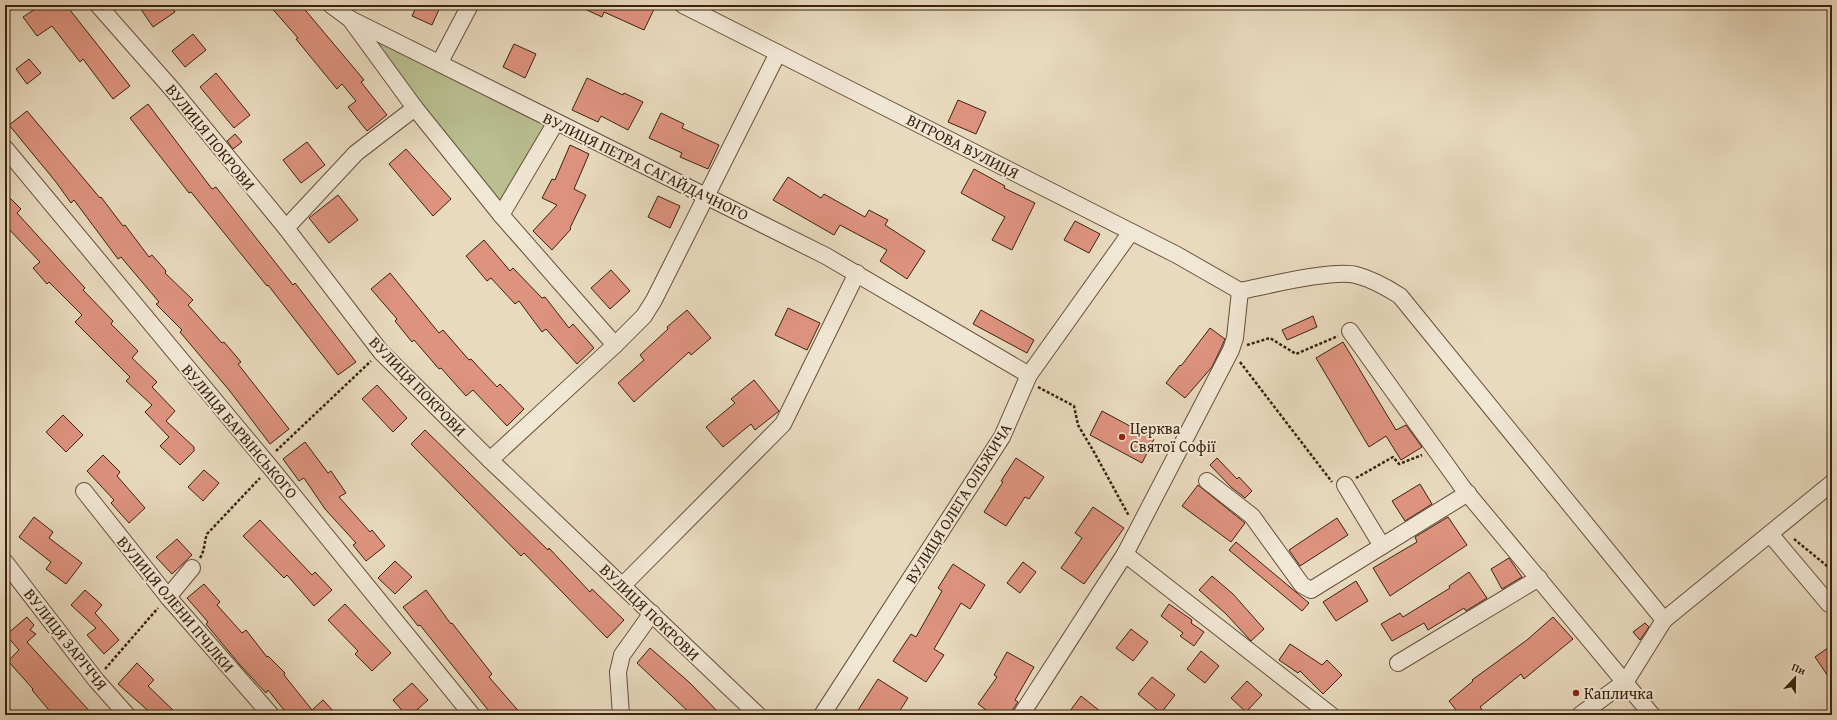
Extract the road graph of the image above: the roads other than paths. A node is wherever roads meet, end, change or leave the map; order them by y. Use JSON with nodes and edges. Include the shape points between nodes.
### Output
{"nodes":[{"id":1,"x":98,"y":5,"type":"edge"},
{"id":2,"x":331,"y":5,"type":"edge"},
{"id":3,"x":470,"y":5,"type":"edge"},
{"id":4,"x":683,"y":5,"type":"edge"},
{"id":5,"x":350,"y":19,"type":"junction"},
{"id":6,"x":778,"y":53,"type":"junction"},
{"id":7,"x":440,"y":62,"type":"junction"},
{"id":8,"x":415,"y":108,"type":"junction"},
{"id":9,"x":556,"y":122,"type":"junction"},
{"id":10,"x":5,"y":148,"type":"edge"},
{"id":11,"x":707,"y":195,"type":"junction"},
{"id":12,"x":501,"y":215,"type":"junction"},
{"id":13,"x":286,"y":228,"type":"junction"},
{"id":14,"x":1131,"y":232,"type":"junction"},
{"id":15,"x":856,"y":273,"type":"junction"},
{"id":16,"x":1240,"y":291,"type":"junction"},
{"id":17,"x":1350,"y":330,"type":"road end"},
{"id":18,"x":614,"y":345,"type":"junction"},
{"id":19,"x":1028,"y":378,"type":"junction"},
{"id":20,"x":490,"y":460,"type":"junction"},
{"id":21,"x":1207,"y":481,"type":"dead end"},
{"id":22,"x":1832,"y":483,"type":"edge"},
{"id":23,"x":1345,"y":485,"type":"road end"},
{"id":24,"x":84,"y":491,"type":"dead end"},
{"id":25,"x":1468,"y":493,"type":"junction"},
{"id":26,"x":1774,"y":530,"type":"junction"},
{"id":27,"x":1382,"y":546,"type":"junction"},
{"id":28,"x":1125,"y":554,"type":"junction"},
{"id":29,"x":5,"y":562,"type":"edge"},
{"id":30,"x":192,"y":568,"type":"road end"},
{"id":31,"x":1539,"y":578,"type":"junction"},
{"id":32,"x":623,"y":586,"type":"junction"},
{"id":33,"x":168,"y":597,"type":"junction"},
{"id":34,"x":1829,"y":604,"type":"dead end"},
{"id":35,"x":652,"y":613,"type":"junction"},
{"id":36,"x":1664,"y":620,"type":"junction"},
{"id":37,"x":1398,"y":663,"type":"dead end"},
{"id":38,"x":1626,"y":682,"type":"junction"},
{"id":39,"x":127,"y":715,"type":"edge"},
{"id":40,"x":271,"y":715,"type":"edge"},
{"id":41,"x":472,"y":715,"type":"edge"},
{"id":42,"x":620,"y":715,"type":"edge"},
{"id":43,"x":758,"y":715,"type":"edge"},
{"id":44,"x":822,"y":715,"type":"edge"},
{"id":45,"x":1021,"y":715,"type":"edge"},
{"id":46,"x":1331,"y":715,"type":"edge"},
{"id":47,"x":1580,"y":715,"type":"edge"},
{"id":48,"x":1652,"y":715,"type":"edge"}],
"edges":[{"from":1,"to":13,"type":"street","name":"ВУЛИЦЯ ПОКРОВИ","via":[[172,89]]},
{"from":2,"to":5,"type":"street"},
{"from":3,"to":7,"type":"street"},
{"from":4,"to":6,"type":"street","name":"ВІТРОВА ВУЛИЦЯ"},
{"from":5,"to":7,"type":"street","name":"ВУЛИЦЯ ПЕТРА САГАЙДАЧНОГО"},
{"from":5,"to":8,"type":"street"},
{"from":6,"to":11,"type":"street"},
{"from":6,"to":14,"type":"street","name":"ВІТРОВА ВУЛИЦЯ"},
{"from":7,"to":9,"type":"street","name":"ВУЛИЦЯ ПЕТРА САГАЙДАЧНОГО"},
{"from":8,"to":12,"type":"street"},
{"from":8,"to":13,"type":"street","via":[[356,153]]},
{"from":9,"to":11,"type":"street","name":"ВУЛИЦЯ ПЕТРА САГАЙДАЧНОГО"},
{"from":9,"to":12,"type":"street"},
{"from":10,"to":41,"type":"street","name":"ВУЛИЦЯ БАРВІНСЬКОГО","via":[[268,464]]},
{"from":11,"to":15,"type":"street","name":"ВУЛИЦЯ ПЕТРА САГАЙДАЧНОГО"},
{"from":11,"to":18,"type":"street","via":[[654,300],[644,316]]},
{"from":12,"to":18,"type":"street"},
{"from":13,"to":20,"type":"street","name":"ВУЛИЦЯ ПОКРОВИ","via":[[381,352]]},
{"from":14,"to":16,"type":"street","name":"ВІТРОВА ВУЛИЦЯ"},
{"from":14,"to":19,"type":"street","name":"ВУЛИЦЯ ОЛЕГА ОЛЬЖИЧА"},
{"from":15,"to":19,"type":"street","name":"ВУЛИЦЯ ПЕТРА САГАЙДАЧНОГО","via":[[938,320]]},
{"from":15,"to":32,"type":"street","via":[[783,424]]},
{"from":16,"to":28,"type":"street","via":[[1235,338],[1231,350]]},
{"from":16,"to":36,"type":"street","via":[[1336,274],[1354,274],[1379,283],[1400,296]]},
{"from":17,"to":25,"type":"street"},
{"from":18,"to":20,"type":"street"},
{"from":19,"to":44,"type":"street","name":"ВУЛИЦЯ ОЛЕГА ОЛЬЖИЧА","via":[[1002,437]]},
{"from":20,"to":32,"type":"street","name":"ВУЛИЦЯ ПОКРОВИ"},
{"from":21,"to":27,"type":"street","via":[[1252,516],[1306,589],[1315,588]]},
{"from":22,"to":26,"type":"street"},
{"from":23,"to":27,"type":"street"},
{"from":24,"to":33,"type":"street","name":"ВУЛИЦЯ ОЛЕНИ ПЧІЛКИ"},
{"from":25,"to":27,"type":"street"},
{"from":25,"to":31,"type":"street"},
{"from":26,"to":34,"type":"street"},
{"from":26,"to":36,"type":"street"},
{"from":28,"to":45,"type":"street"},
{"from":28,"to":46,"type":"street"},
{"from":29,"to":39,"type":"street","name":"ВУЛИЦЯ ЗАРІЧЧЯ","via":[[96,680]]},
{"from":30,"to":33,"type":"street"},
{"from":31,"to":37,"type":"street"},
{"from":31,"to":38,"type":"street"},
{"from":32,"to":35,"type":"street","name":"ВУЛИЦЯ ПОКРОВИ"},
{"from":33,"to":40,"type":"street","name":"ВУЛИЦЯ ОЛЕНИ ПЧІЛКИ"},
{"from":35,"to":42,"type":"street","via":[[622,655],[618,672]]},
{"from":35,"to":43,"type":"street","name":"ВУЛИЦЯ ПОКРОВИ"},
{"from":36,"to":38,"type":"street"},
{"from":38,"to":47,"type":"street"},
{"from":38,"to":48,"type":"street"}]}
